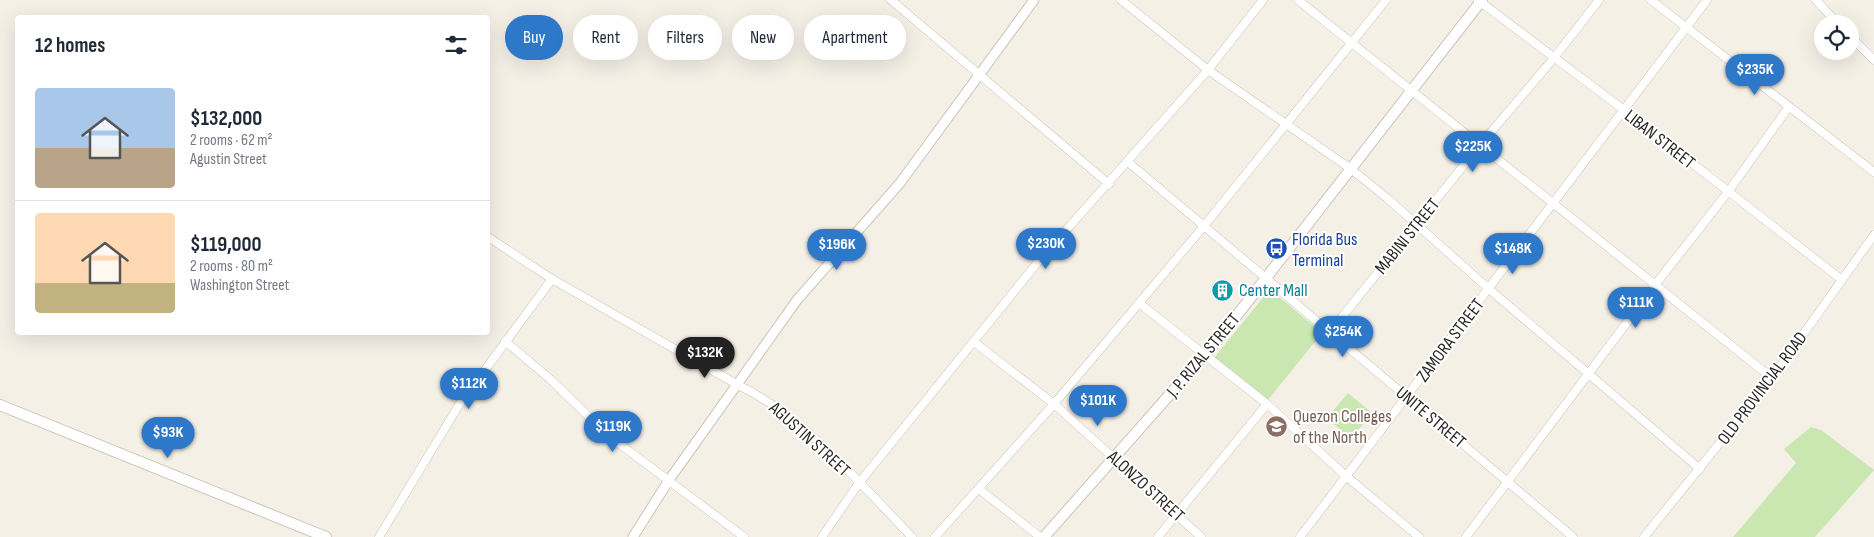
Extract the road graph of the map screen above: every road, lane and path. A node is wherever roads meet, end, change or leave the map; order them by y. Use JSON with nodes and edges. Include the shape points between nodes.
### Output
{"nodes":[{"id":1,"x":891,"y":0,"type":"edge"},
{"id":2,"x":1034,"y":0,"type":"edge"},
{"id":3,"x":1122,"y":0,"type":"edge"},
{"id":4,"x":1264,"y":0,"type":"edge"},
{"id":5,"x":1298,"y":0,"type":"edge"},
{"id":6,"x":1386,"y":0,"type":"edge"},
{"id":7,"x":1599,"y":0,"type":"edge"},
{"id":8,"x":1651,"y":0,"type":"edge"},
{"id":9,"x":1707,"y":0,"type":"edge"},
{"id":10,"x":1816,"y":0,"type":"edge"},
{"id":11,"x":1480,"y":1,"type":"edge"},
{"id":12,"x":1830,"y":15,"type":"edge"},
{"id":13,"x":1686,"y":27,"type":"junction"},
{"id":14,"x":1350,"y":43,"type":"junction"},
{"id":15,"x":1859,"y":45,"type":"edge"},
{"id":16,"x":1554,"y":58,"type":"junction"},
{"id":17,"x":1874,"y":60,"type":"edge"},
{"id":18,"x":1208,"y":70,"type":"junction"},
{"id":19,"x":980,"y":73,"type":"junction"},
{"id":20,"x":1412,"y":90,"type":"junction"},
{"id":21,"x":1788,"y":108,"type":"junction"},
{"id":22,"x":1624,"y":110,"type":"junction"},
{"id":23,"x":1284,"y":124,"type":"junction"},
{"id":24,"x":1480,"y":145,"type":"junction"},
{"id":25,"x":1128,"y":162,"type":"junction"},
{"id":26,"x":1351,"y":169,"type":"junction"},
{"id":27,"x":1874,"y":172,"type":"edge"},
{"id":28,"x":1109,"y":184,"type":"junction"},
{"id":29,"x":1728,"y":192,"type":"junction"},
{"id":30,"x":1552,"y":202,"type":"junction"},
{"id":31,"x":1416,"y":225,"type":"junction"},
{"id":32,"x":1204,"y":226,"type":"junction"},
{"id":33,"x":1874,"y":235,"type":"edge"},
{"id":34,"x":490,"y":238,"type":"edge"},
{"id":35,"x":1267,"y":278,"type":"junction"},
{"id":36,"x":552,"y":279,"type":"junction"},
{"id":37,"x":1842,"y":280,"type":"junction"},
{"id":38,"x":1655,"y":285,"type":"junction"},
{"id":39,"x":1488,"y":289,"type":"junction"},
{"id":40,"x":1140,"y":303,"type":"junction"},
{"id":41,"x":1330,"y":332,"type":"junction"},
{"id":42,"x":504,"y":341,"type":"junction"},
{"id":43,"x":974,"y":342,"type":"junction"},
{"id":44,"x":1204,"y":355,"type":"junction"},
{"id":45,"x":1588,"y":375,"type":"junction"},
{"id":46,"x":1772,"y":378,"type":"junction"},
{"id":47,"x":738,"y":385,"type":"junction"},
{"id":48,"x":1407,"y":397,"type":"junction"},
{"id":49,"x":1054,"y":404,"type":"junction"},
{"id":50,"x":1267,"y":404,"type":"junction"},
{"id":51,"x":0,"y":405,"type":"edge"},
{"id":52,"x":1114,"y":457,"type":"junction"},
{"id":53,"x":1700,"y":470,"type":"junction"},
{"id":54,"x":1346,"y":476,"type":"junction"},
{"id":55,"x":669,"y":480,"type":"junction"},
{"id":56,"x":1508,"y":481,"type":"junction"},
{"id":57,"x":859,"y":483,"type":"junction"},
{"id":58,"x":979,"y":489,"type":"junction"},
{"id":59,"x":1176,"y":514,"type":"junction"},
{"id":60,"x":326,"y":537,"type":"edge"},
{"id":61,"x":379,"y":537,"type":"edge"},
{"id":62,"x":633,"y":537,"type":"edge"},
{"id":63,"x":744,"y":537,"type":"edge"},
{"id":64,"x":822,"y":537,"type":"edge"},
{"id":65,"x":912,"y":537,"type":"edge"},
{"id":66,"x":935,"y":537,"type":"edge"},
{"id":67,"x":1042,"y":537,"type":"edge"},
{"id":68,"x":1158,"y":537,"type":"edge"},
{"id":69,"x":1201,"y":537,"type":"edge"},
{"id":70,"x":1300,"y":537,"type":"edge"},
{"id":71,"x":1419,"y":537,"type":"edge"},
{"id":72,"x":1466,"y":537,"type":"edge"},
{"id":73,"x":1573,"y":537,"type":"edge"},
{"id":74,"x":1644,"y":537,"type":"edge"}],
"edges":[{"from":1,"to":19,"type":"street"},
{"from":2,"to":19,"type":"street"},
{"from":3,"to":18,"type":"street"},
{"from":4,"to":18,"type":"street"},
{"from":5,"to":14,"type":"street"},
{"from":6,"to":14,"type":"street"},
{"from":7,"to":16,"type":"street","name":"MABINI STREET"},
{"from":8,"to":13,"type":"street"},
{"from":9,"to":13,"type":"street","name":"ZAMORA STREET"},
{"from":10,"to":12,"type":"street"},
{"from":11,"to":16,"type":"street","name":"LIBAN STREET"},
{"from":11,"to":20,"type":"main road","name":"J. P. RIZAL STREET"},
{"from":13,"to":21,"type":"street"},
{"from":13,"to":22,"type":"street","name":"ZAMORA STREET"},
{"from":14,"to":20,"type":"street"},
{"from":14,"to":23,"type":"street"},
{"from":15,"to":17,"type":"street"},
{"from":16,"to":22,"type":"street","name":"LIBAN STREET"},
{"from":16,"to":24,"type":"street","name":"MABINI STREET"},
{"from":18,"to":23,"type":"street"},
{"from":18,"to":25,"type":"street"},
{"from":19,"to":28,"type":"street"},
{"from":19,"to":47,"type":"street","via":[[900,183],[797,300]]},
{"from":20,"to":24,"type":"street"},
{"from":20,"to":26,"type":"main road","name":"J. P. RIZAL STREET"},
{"from":21,"to":27,"type":"street"},
{"from":21,"to":29,"type":"street"},
{"from":22,"to":29,"type":"street","name":"LIBAN STREET"},
{"from":22,"to":30,"type":"street","name":"ZAMORA STREET"},
{"from":23,"to":26,"type":"street"},
{"from":23,"to":32,"type":"street"},
{"from":24,"to":30,"type":"street"},
{"from":24,"to":31,"type":"street","name":"MABINI STREET"},
{"from":25,"to":28,"type":"street"},
{"from":25,"to":32,"type":"street","name":"UNITE STREET"},
{"from":26,"to":31,"type":"street"},
{"from":26,"to":35,"type":"main road","name":"J. P. RIZAL STREET"},
{"from":28,"to":43,"type":"street","via":[[1038,262]]},
{"from":29,"to":37,"type":"street","name":"LIBAN STREET"},
{"from":29,"to":38,"type":"street"},
{"from":30,"to":38,"type":"street"},
{"from":30,"to":39,"type":"street","name":"ZAMORA STREET"},
{"from":31,"to":39,"type":"street"},
{"from":31,"to":41,"type":"street","name":"MABINI STREET"},
{"from":32,"to":35,"type":"street","name":"UNITE STREET"},
{"from":32,"to":40,"type":"street"},
{"from":33,"to":37,"type":"street","name":"OLD PROVINCIAL ROAD"},
{"from":34,"to":36,"type":"street","name":"AGUSTIN STREET"},
{"from":35,"to":41,"type":"street","name":"UNITE STREET"},
{"from":35,"to":44,"type":"main road","name":"J. P. RIZAL STREET"},
{"from":36,"to":42,"type":"street"},
{"from":36,"to":47,"type":"street","name":"AGUSTIN STREET"},
{"from":37,"to":46,"type":"street","name":"OLD PROVINCIAL ROAD"},
{"from":38,"to":45,"type":"street"},
{"from":38,"to":46,"type":"street"},
{"from":39,"to":45,"type":"street"},
{"from":39,"to":48,"type":"street","name":"ZAMORA STREET"},
{"from":40,"to":44,"type":"street"},
{"from":40,"to":49,"type":"street"},
{"from":41,"to":48,"type":"street","name":"UNITE STREET"},
{"from":42,"to":55,"type":"street","via":[[550,379],[609,436]]},
{"from":42,"to":61,"type":"street","via":[[459,405]]},
{"from":43,"to":49,"type":"street","name":"ALONZO STREET"},
{"from":43,"to":57,"type":"street"},
{"from":44,"to":50,"type":"street"},
{"from":44,"to":52,"type":"main road","name":"J. P. RIZAL STREET"},
{"from":45,"to":53,"type":"street"},
{"from":45,"to":56,"type":"street"},
{"from":46,"to":53,"type":"street","name":"OLD PROVINCIAL ROAD"},
{"from":47,"to":55,"type":"street"},
{"from":47,"to":57,"type":"street","name":"AGUSTIN STREET","via":[[761,396],[798,424]]},
{"from":48,"to":54,"type":"street","name":"ZAMORA STREET"},
{"from":48,"to":56,"type":"street","name":"UNITE STREET"},
{"from":49,"to":52,"type":"street","name":"ALONZO STREET"},
{"from":49,"to":58,"type":"street"},
{"from":50,"to":54,"type":"street"},
{"from":50,"to":59,"type":"street"},
{"from":51,"to":60,"type":"main road"},
{"from":52,"to":59,"type":"street","name":"ALONZO STREET"},
{"from":52,"to":67,"type":"main road","name":"J. P. RIZAL STREET"},
{"from":53,"to":74,"type":"street","name":"OLD PROVINCIAL ROAD"},
{"from":54,"to":70,"type":"street","name":"ZAMORA STREET"},
{"from":54,"to":71,"type":"street"},
{"from":55,"to":62,"type":"street"},
{"from":55,"to":63,"type":"street"},
{"from":56,"to":72,"type":"street"},
{"from":56,"to":73,"type":"street","name":"UNITE STREET"},
{"from":57,"to":64,"type":"street"},
{"from":57,"to":65,"type":"street","name":"AGUSTIN STREET"},
{"from":58,"to":66,"type":"street"},
{"from":58,"to":67,"type":"street"},
{"from":59,"to":68,"type":"street"},
{"from":59,"to":69,"type":"street","name":"ALONZO STREET"}]}
